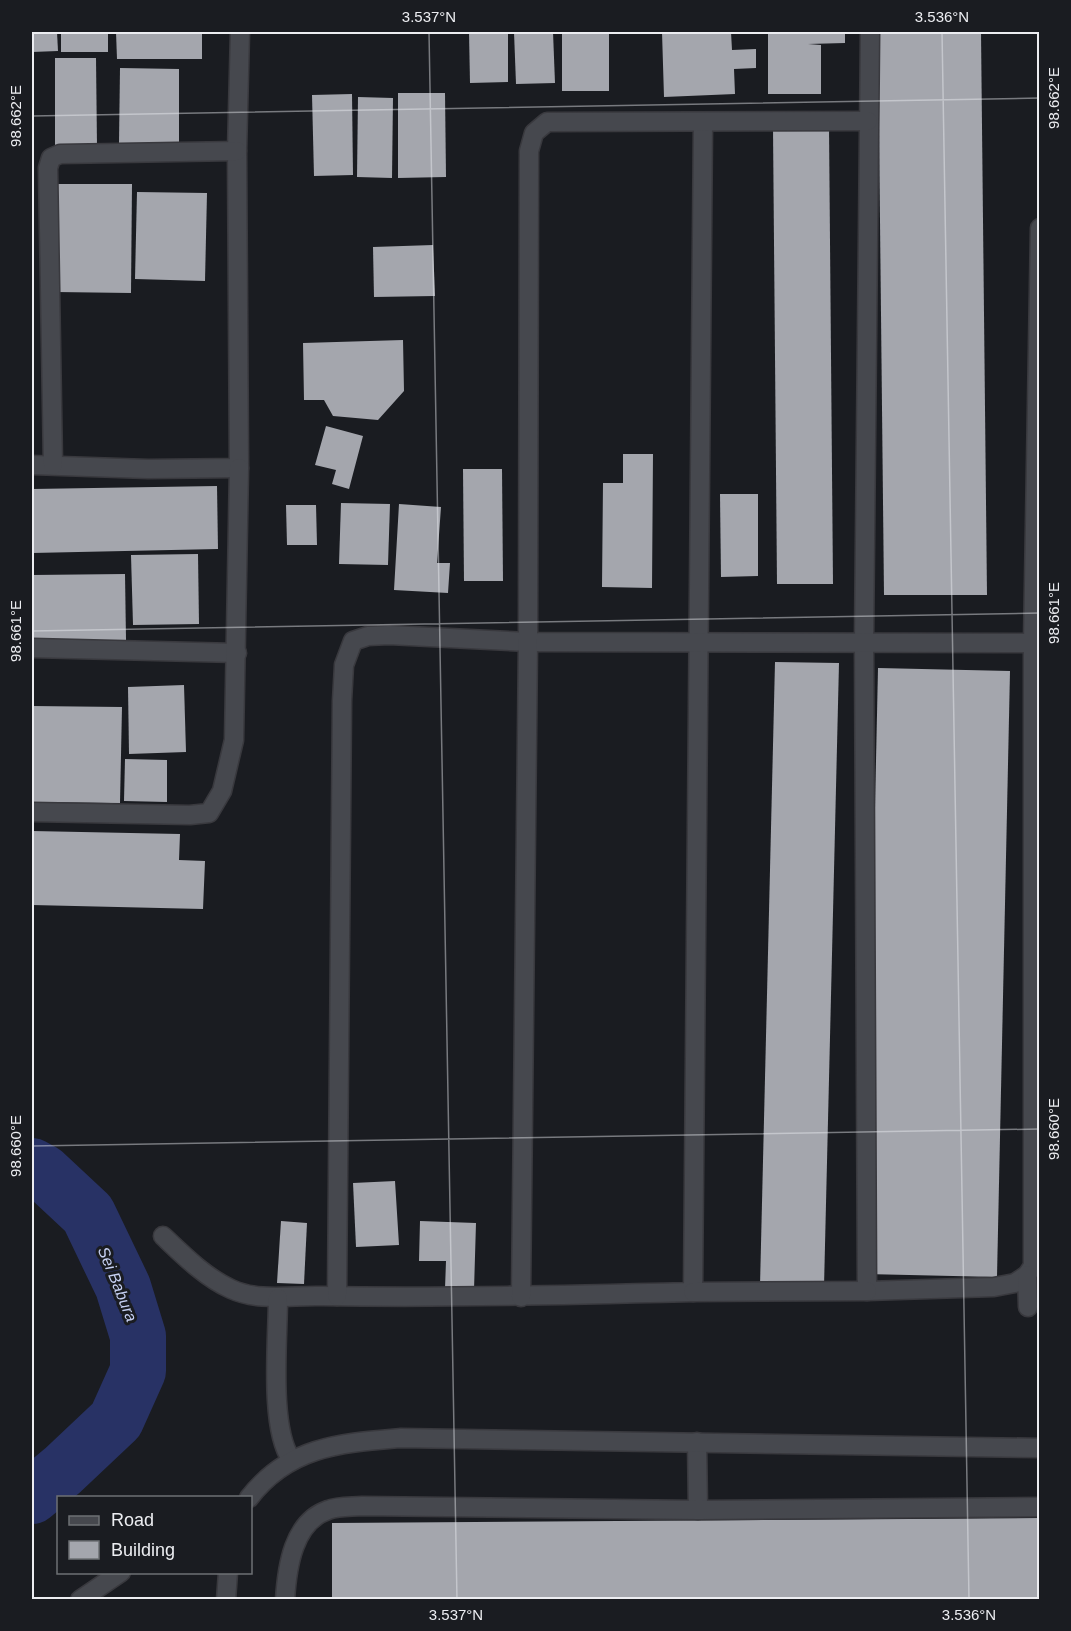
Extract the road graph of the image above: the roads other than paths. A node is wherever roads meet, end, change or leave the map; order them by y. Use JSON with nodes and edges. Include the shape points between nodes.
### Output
{"nodes":[{"id":1,"x":240,"y":32,"type":"edge"},
{"id":2,"x":870,"y":32,"type":"edge"},
{"id":3,"x":868,"y":120,"type":"junction"},
{"id":4,"x":703,"y":122,"type":"junction"},
{"id":5,"x":237,"y":151,"type":"junction"},
{"id":6,"x":1040,"y":228,"type":"edge"},
{"id":7,"x":32,"y":465,"type":"edge"},
{"id":8,"x":53,"y":465,"type":"junction"},
{"id":9,"x":239,"y":468,"type":"junction"},
{"id":10,"x":699,"y":641,"type":"junction"},
{"id":11,"x":864,"y":641,"type":"junction"},
{"id":12,"x":528,"y":642,"type":"junction"},
{"id":13,"x":1036,"y":643,"type":"edge"},
{"id":14,"x":32,"y":648,"type":"edge"},
{"id":15,"x":237,"y":653,"type":"junction"},
{"id":16,"x":32,"y":812,"type":"edge"},
{"id":17,"x":164,"y":1236,"type":"dead end"},
{"id":18,"x":1027,"y":1275,"type":"junction"},
{"id":19,"x":693,"y":1292,"type":"junction"},
{"id":20,"x":867,"y":1292,"type":"junction"},
{"id":21,"x":337,"y":1296,"type":"junction"},
{"id":22,"x":521,"y":1296,"type":"junction"},
{"id":23,"x":278,"y":1298,"type":"junction"},
{"id":24,"x":1028,"y":1307,"type":"dead end"},
{"id":25,"x":697,"y":1442,"type":"junction"},
{"id":26,"x":1040,"y":1448,"type":"edge"},
{"id":27,"x":291,"y":1459,"type":"junction"},
{"id":28,"x":262,"y":1480,"type":"junction"},
{"id":29,"x":238,"y":1496,"type":"edge"},
{"id":30,"x":250,"y":1496,"type":"edge"},
{"id":31,"x":1040,"y":1507,"type":"edge"},
{"id":32,"x":698,"y":1510,"type":"junction"},
{"id":33,"x":118,"y":1574,"type":"edge"},
{"id":34,"x":228,"y":1574,"type":"edge"},
{"id":35,"x":80,"y":1599,"type":"edge"},
{"id":36,"x":226,"y":1599,"type":"edge"},
{"id":37,"x":285,"y":1599,"type":"edge"}],
"edges":[{"from":1,"to":5,"type":"street"},
{"from":2,"to":3,"type":"street"},
{"from":3,"to":4,"type":"street"},
{"from":3,"to":11,"type":"street"},
{"from":4,"to":10,"type":"street"},
{"from":4,"to":12,"type":"street","via":[[547,122],[534,133],[529,163]]},
{"from":5,"to":8,"type":"street","via":[[60,154],[51,159],[48,168]]},
{"from":5,"to":9,"type":"street"},
{"from":6,"to":13,"type":"street"},
{"from":7,"to":8,"type":"street"},
{"from":8,"to":9,"type":"street"},
{"from":9,"to":15,"type":"street"},
{"from":10,"to":11,"type":"street"},
{"from":10,"to":12,"type":"street"},
{"from":10,"to":19,"type":"street"},
{"from":11,"to":13,"type":"street"},
{"from":11,"to":20,"type":"street"},
{"from":12,"to":21,"type":"street","via":[[368,636],[353,641],[344,665]]},
{"from":12,"to":22,"type":"street"},
{"from":13,"to":18,"type":"street","via":[[1033,1266]]},
{"from":14,"to":15,"type":"street"},
{"from":15,"to":16,"type":"street","via":[[234,740],[222,791],[209,813]]},
{"from":17,"to":23,"type":"street","via":[[187,1259],[232,1290]]},
{"from":18,"to":20,"type":"street","via":[[1015,1283],[994,1287]]},
{"from":18,"to":24,"type":"street"},
{"from":19,"to":20,"type":"street"},
{"from":19,"to":22,"type":"street"},
{"from":21,"to":22,"type":"street"},
{"from":21,"to":23,"type":"street"},
{"from":23,"to":27,"type":"street","via":[[278,1417],[281,1437]]},
{"from":25,"to":26,"type":"street"},
{"from":25,"to":27,"type":"street","via":[[401,1438],[342,1443]]},
{"from":25,"to":32,"type":"street"},
{"from":27,"to":28,"type":"street"},
{"from":28,"to":29,"type":"street"},
{"from":28,"to":30,"type":"street"},
{"from":31,"to":32,"type":"street"},
{"from":32,"to":37,"type":"street","via":[[362,1506],[331,1509],[308,1523],[296,1542]]},
{"from":33,"to":35,"type":"street"},
{"from":34,"to":36,"type":"street"}]}
